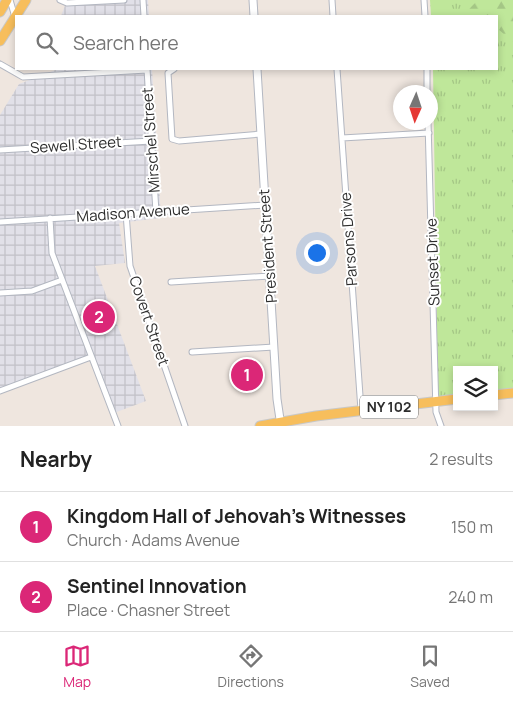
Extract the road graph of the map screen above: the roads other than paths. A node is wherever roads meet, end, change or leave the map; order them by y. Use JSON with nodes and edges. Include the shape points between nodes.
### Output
{"nodes":[{"id":1,"x":9,"y":0,"type":"edge"},
{"id":2,"x":26,"y":0,"type":"edge"},
{"id":3,"x":60,"y":0,"type":"edge"},
{"id":4,"x":124,"y":0,"type":"edge"},
{"id":5,"x":143,"y":0,"type":"edge"},
{"id":6,"x":253,"y":0,"type":"edge"},
{"id":7,"x":332,"y":0,"type":"edge"},
{"id":8,"x":424,"y":0,"type":"edge"},
{"id":9,"x":0,"y":12,"type":"edge"},
{"id":10,"x":15,"y":15,"type":"edge"},
{"id":11,"x":18,"y":15,"type":"edge"},
{"id":12,"x":144,"y":15,"type":"edge"},
{"id":13,"x":254,"y":15,"type":"edge"},
{"id":14,"x":333,"y":15,"type":"edge"},
{"id":15,"x":424,"y":15,"type":"edge"},
{"id":16,"x":15,"y":19,"type":"edge"},
{"id":17,"x":0,"y":41,"type":"edge"},
{"id":18,"x":0,"y":64,"type":"edge"},
{"id":19,"x":132,"y":70,"type":"edge"},
{"id":20,"x":147,"y":70,"type":"edge"},
{"id":21,"x":172,"y":70,"type":"edge"},
{"id":22,"x":257,"y":70,"type":"edge"},
{"id":23,"x":337,"y":70,"type":"edge"},
{"id":24,"x":426,"y":70,"type":"edge"},
{"id":25,"x":427,"y":85,"type":"edge"},
{"id":26,"x":429,"y":130,"type":"edge"},
{"id":27,"x":429,"y":133,"type":"junction"},
{"id":28,"x":261,"y":134,"type":"junction"},
{"id":29,"x":342,"y":138,"type":"junction"},
{"id":30,"x":152,"y":141,"type":"junction"},
{"id":31,"x":0,"y":150,"type":"edge"},
{"id":32,"x":265,"y":205,"type":"junction"},
{"id":33,"x":156,"y":212,"type":"junction"},
{"id":34,"x":126,"y":214,"type":"junction"},
{"id":35,"x":50,"y":218,"type":"junction"},
{"id":36,"x":0,"y":222,"type":"edge"},
{"id":37,"x":270,"y":276,"type":"junction"},
{"id":38,"x":62,"y":280,"type":"junction"},
{"id":39,"x":171,"y":282,"type":"dead end"},
{"id":40,"x":0,"y":293,"type":"edge"},
{"id":41,"x":274,"y":347,"type":"junction"},
{"id":42,"x":192,"y":352,"type":"dead end"},
{"id":43,"x":91,"y":356,"type":"junction"},
{"id":44,"x":0,"y":391,"type":"edge"},
{"id":45,"x":513,"y":393,"type":"edge"},
{"id":46,"x":498,"y":395,"type":"edge"},
{"id":47,"x":453,"y":399,"type":"edge"},
{"id":48,"x":437,"y":401,"type":"junction"},
{"id":49,"x":361,"y":410,"type":"junction"},
{"id":50,"x":280,"y":424,"type":"edge"},
{"id":51,"x":118,"y":426,"type":"edge"},
{"id":52,"x":184,"y":426,"type":"edge"},
{"id":53,"x":260,"y":426,"type":"edge"},
{"id":54,"x":441,"y":426,"type":"edge"}],
"edges":[{"from":1,"to":9,"type":"main road"},
{"from":1,"to":10,"type":"street"},
{"from":2,"to":11,"type":"main road"},
{"from":3,"to":4,"type":"street","via":[[67,3]]},
{"from":5,"to":12,"type":"street"},
{"from":6,"to":13,"type":"street"},
{"from":7,"to":14,"type":"street"},
{"from":8,"to":15,"type":"street"},
{"from":16,"to":17,"type":"main road"},
{"from":18,"to":19,"type":"street","via":[[23,77]]},
{"from":20,"to":30,"type":"street","name":"Mirschel Street"},
{"from":21,"to":28,"type":"street","via":[[168,73],[172,139]]},
{"from":22,"to":28,"type":"street","name":"President Street"},
{"from":23,"to":29,"type":"street","name":"Parsons Drive"},
{"from":24,"to":25,"type":"street"},
{"from":26,"to":27,"type":"street","name":"Sunset Drive"},
{"from":27,"to":29,"type":"street"},
{"from":27,"to":48,"type":"street","name":"Sunset Drive"},
{"from":28,"to":32,"type":"street","name":"President Street"},
{"from":29,"to":49,"type":"street","name":"Parsons Drive"},
{"from":30,"to":31,"type":"street","name":"Sewell Street"},
{"from":30,"to":33,"type":"street","name":"Mirschel Street"},
{"from":32,"to":33,"type":"street","name":"Madison Avenue"},
{"from":32,"to":37,"type":"street","name":"President Street"},
{"from":33,"to":34,"type":"street","name":"Madison Avenue"},
{"from":34,"to":35,"type":"street","name":"Madison Avenue"},
{"from":34,"to":52,"type":"street","name":"Covert Street","via":[[130,266]]},
{"from":35,"to":36,"type":"street","name":"Madison Avenue"},
{"from":35,"to":38,"type":"street","via":[[52,253]]},
{"from":37,"to":39,"type":"street"},
{"from":37,"to":41,"type":"street","name":"President Street"},
{"from":38,"to":40,"type":"street","via":[[32,291]]},
{"from":38,"to":43,"type":"street"},
{"from":41,"to":42,"type":"street"},
{"from":41,"to":50,"type":"street","name":"President Street"},
{"from":43,"to":44,"type":"street"},
{"from":43,"to":51,"type":"street"},
{"from":45,"to":46,"type":"main road"},
{"from":47,"to":48,"type":"main road","number":"NY 102"},
{"from":48,"to":49,"type":"main road","number":"NY 102"},
{"from":48,"to":54,"type":"street","name":"Sunset Drive","via":[[436,412]]},
{"from":49,"to":50,"type":"main road","number":"NY 102"},
{"from":50,"to":53,"type":"main road","number":"NY 102"}]}
